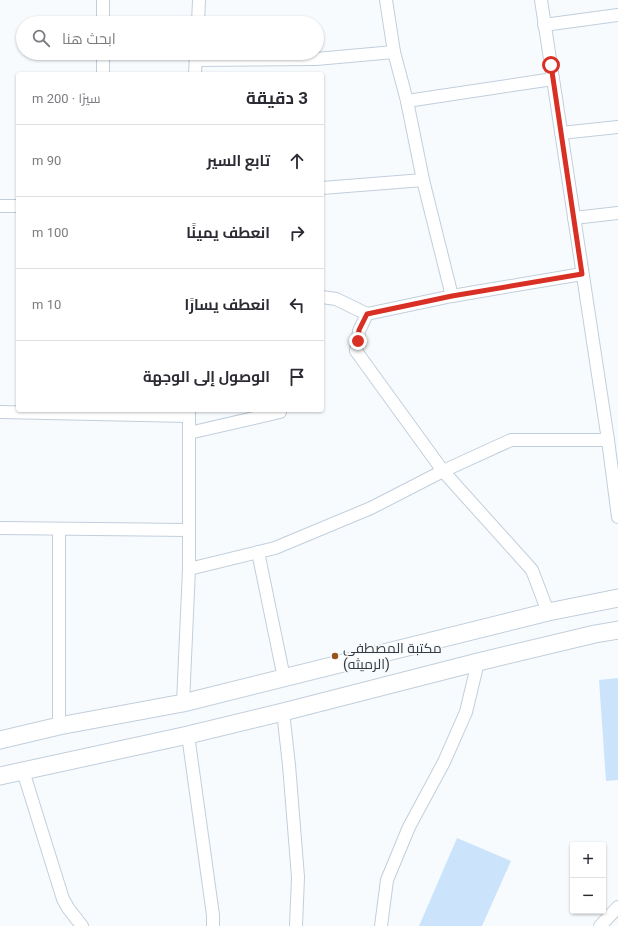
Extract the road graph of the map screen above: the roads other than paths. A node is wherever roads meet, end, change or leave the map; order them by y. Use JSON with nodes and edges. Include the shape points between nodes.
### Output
{"nodes":[{"id":1,"x":103,"y":0,"type":"edge"},
{"id":2,"x":199,"y":0,"type":"edge"},
{"id":3,"x":386,"y":0,"type":"edge"},
{"id":4,"x":541,"y":0,"type":"edge"},
{"id":5,"x":618,"y":15,"type":"edge"},
{"id":6,"x":103,"y":16,"type":"edge"},
{"id":7,"x":198,"y":16,"type":"edge"},
{"id":8,"x":544,"y":25,"type":"junction"},
{"id":9,"x":394,"y":52,"type":"junction"},
{"id":10,"x":324,"y":58,"type":"edge"},
{"id":11,"x":103,"y":60,"type":"edge"},
{"id":12,"x":196,"y":60,"type":"edge"},
{"id":13,"x":103,"y":72,"type":"edge"},
{"id":14,"x":195,"y":72,"type":"edge"},
{"id":15,"x":553,"y":79,"type":"junction"},
{"id":16,"x":407,"y":101,"type":"junction"},
{"id":17,"x":618,"y":127,"type":"edge"},
{"id":18,"x":561,"y":133,"type":"junction"},
{"id":19,"x":423,"y":180,"type":"junction"},
{"id":20,"x":324,"y":188,"type":"edge"},
{"id":21,"x":0,"y":206,"type":"edge"},
{"id":22,"x":16,"y":206,"type":"edge"},
{"id":23,"x":618,"y":213,"type":"edge"},
{"id":24,"x":574,"y":218,"type":"junction"},
{"id":25,"x":582,"y":274,"type":"junction"},
{"id":26,"x":452,"y":296,"type":"junction"},
{"id":27,"x":324,"y":297,"type":"edge"},
{"id":28,"x":367,"y":314,"type":"junction"},
{"id":29,"x":0,"y":412,"type":"edge"},
{"id":30,"x":16,"y":412,"type":"edge"},
{"id":31,"x":124,"y":412,"type":"edge"},
{"id":32,"x":280,"y":412,"type":"dead end"},
{"id":33,"x":189,"y":413,"type":"edge"},
{"id":34,"x":189,"y":433,"type":"junction"},
{"id":35,"x":608,"y":440,"type":"junction"},
{"id":36,"x":443,"y":471,"type":"junction"},
{"id":37,"x":615,"y":474,"type":"edge"},
{"id":38,"x":618,"y":517,"type":"edge"},
{"id":39,"x":0,"y":528,"type":"edge"},
{"id":40,"x":59,"y":529,"type":"junction"},
{"id":41,"x":189,"y":530,"type":"junction"},
{"id":42,"x":258,"y":552,"type":"junction"},
{"id":43,"x":189,"y":569,"type":"junction"},
{"id":44,"x":618,"y":598,"type":"edge"},
{"id":45,"x":548,"y":612,"type":"junction"},
{"id":46,"x":618,"y":630,"type":"edge"},
{"id":47,"x":478,"y":662,"type":"junction"},
{"id":48,"x":284,"y":678,"type":"junction"},
{"id":49,"x":183,"y":703,"type":"junction"},
{"id":50,"x":283,"y":712,"type":"junction"},
{"id":51,"x":59,"y":726,"type":"junction"},
{"id":52,"x":188,"y":735,"type":"junction"},
{"id":53,"x":0,"y":740,"type":"edge"},
{"id":54,"x":23,"y":771,"type":"junction"},
{"id":55,"x":0,"y":776,"type":"edge"},
{"id":56,"x":618,"y":907,"type":"edge"},
{"id":57,"x":82,"y":926,"type":"edge"},
{"id":58,"x":213,"y":926,"type":"edge"},
{"id":59,"x":296,"y":926,"type":"edge"},
{"id":60,"x":381,"y":926,"type":"edge"},
{"id":61,"x":600,"y":926,"type":"edge"}],
"edges":[{"from":1,"to":6,"type":"street"},
{"from":2,"to":7,"type":"street"},
{"from":3,"to":9,"type":"street"},
{"from":4,"to":8,"type":"street"},
{"from":5,"to":8,"type":"street"},
{"from":8,"to":15,"type":"street"},
{"from":9,"to":10,"type":"street"},
{"from":9,"to":16,"type":"street"},
{"from":11,"to":13,"type":"street"},
{"from":12,"to":14,"type":"street"},
{"from":15,"to":16,"type":"street"},
{"from":15,"to":18,"type":"street"},
{"from":16,"to":19,"type":"street"},
{"from":17,"to":18,"type":"street"},
{"from":18,"to":24,"type":"street"},
{"from":19,"to":20,"type":"street"},
{"from":19,"to":26,"type":"street"},
{"from":21,"to":22,"type":"street"},
{"from":23,"to":24,"type":"street"},
{"from":24,"to":25,"type":"street"},
{"from":25,"to":26,"type":"street"},
{"from":25,"to":35,"type":"street"},
{"from":26,"to":28,"type":"street"},
{"from":27,"to":28,"type":"street","via":[[336,298]]},
{"from":28,"to":36,"type":"street","via":[[359,330],[356,351]]},
{"from":29,"to":30,"type":"street"},
{"from":31,"to":33,"type":"street"},
{"from":32,"to":34,"type":"street"},
{"from":33,"to":34,"type":"street"},
{"from":34,"to":41,"type":"street"},
{"from":35,"to":36,"type":"street","via":[[511,440]]},
{"from":35,"to":37,"type":"street"},
{"from":36,"to":42,"type":"street","via":[[371,508],[275,548]]},
{"from":36,"to":45,"type":"street","via":[[532,570]]},
{"from":37,"to":38,"type":"street"},
{"from":39,"to":40,"type":"street"},
{"from":40,"to":41,"type":"street"},
{"from":40,"to":51,"type":"street"},
{"from":41,"to":43,"type":"street"},
{"from":42,"to":43,"type":"street"},
{"from":42,"to":48,"type":"street"},
{"from":43,"to":49,"type":"street"},
{"from":44,"to":45,"type":"street"},
{"from":45,"to":48,"type":"street"},
{"from":46,"to":47,"type":"street"},
{"from":47,"to":50,"type":"street"},
{"from":47,"to":60,"type":"street","via":[[466,712],[444,762],[409,827],[387,880]]},
{"from":48,"to":49,"type":"street"},
{"from":49,"to":51,"type":"street"},
{"from":50,"to":52,"type":"street"},
{"from":50,"to":59,"type":"street","via":[[298,876]]},
{"from":51,"to":53,"type":"street"},
{"from":52,"to":54,"type":"street"},
{"from":52,"to":58,"type":"street"},
{"from":54,"to":55,"type":"street"},
{"from":54,"to":57,"type":"street","via":[[63,899]]},
{"from":56,"to":61,"type":"street"}]}
